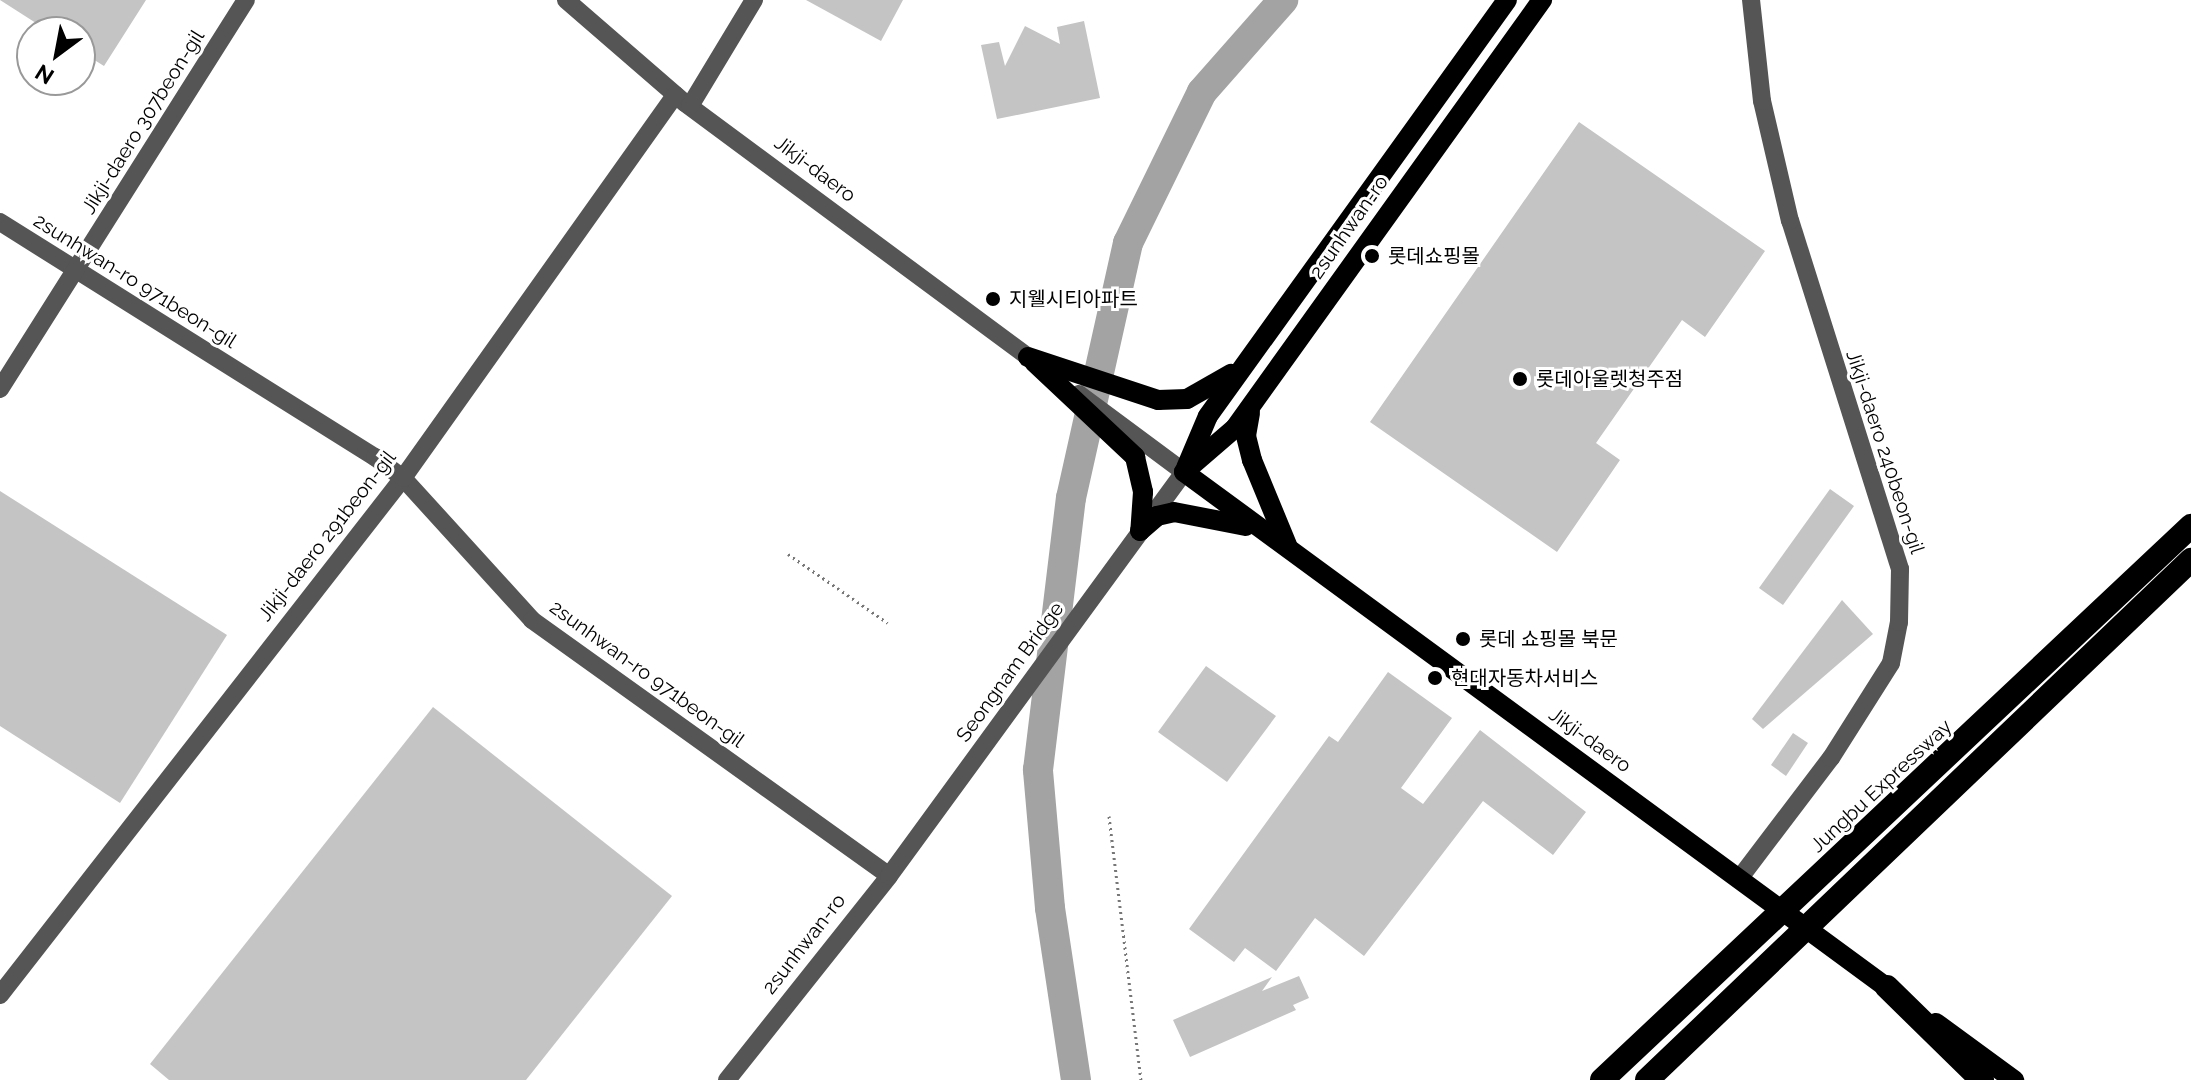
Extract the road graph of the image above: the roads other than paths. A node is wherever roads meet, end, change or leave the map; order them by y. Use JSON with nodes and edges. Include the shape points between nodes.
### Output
{"nodes":[{"id":1,"x":246,"y":0,"type":"edge"},
{"id":2,"x":566,"y":0,"type":"edge"},
{"id":3,"x":754,"y":0,"type":"edge"},
{"id":4,"x":1507,"y":0,"type":"edge"},
{"id":5,"x":1542,"y":0,"type":"edge"},
{"id":6,"x":1751,"y":0,"type":"edge"},
{"id":7,"x":683,"y":101,"type":"junction"},
{"id":8,"x":0,"y":222,"type":"edge"},
{"id":9,"x":76,"y":271,"type":"junction"},
{"id":10,"x":1244,"y":364,"type":"junction"},
{"id":11,"x":1038,"y":365,"type":"junction"},
{"id":12,"x":0,"y":389,"type":"edge"},
{"id":13,"x":1252,"y":405,"type":"junction"},
{"id":14,"x":1131,"y":441,"type":"junction"},
{"id":15,"x":1184,"y":472,"type":"junction"},
{"id":16,"x":403,"y":478,"type":"junction"},
{"id":17,"x":2191,"y":526,"type":"edge"},
{"id":18,"x":1139,"y":533,"type":"junction"},
{"id":19,"x":1288,"y":549,"type":"junction"},
{"id":20,"x":2191,"y":560,"type":"edge"},
{"id":21,"x":917,"y":836,"type":"joint"},
{"id":22,"x":889,"y":876,"type":"junction"},
{"id":23,"x":1739,"y":879,"type":"junction"},
{"id":24,"x":1887,"y":987,"type":"junction"},
{"id":25,"x":0,"y":995,"type":"edge"},
{"id":26,"x":727,"y":1080,"type":"edge"},
{"id":27,"x":1602,"y":1080,"type":"edge"},
{"id":28,"x":1647,"y":1080,"type":"edge"},
{"id":29,"x":1982,"y":1080,"type":"edge"},
{"id":30,"x":2014,"y":1080,"type":"edge"}],
"edges":[{"from":1,"to":9,"type":"street","name":"Jikji-daero 307beon-gil"},
{"from":2,"to":7,"type":"street","name":"Jikji-daero"},
{"from":3,"to":7,"type":"street","name":"Jikji-daero 291beon-gil"},
{"from":4,"to":10,"type":"main road","name":"2sunhwan-ro"},
{"from":5,"to":13,"type":"main road","name":"2sunhwan-ro"},
{"from":6,"to":23,"type":"street","name":"Jikji-daero 240beon-gil","via":[[1762,101],[1790,221],[1900,569],[1899,622],[1891,663],[1831,758]]},
{"from":7,"to":11,"type":"street","name":"Jikji-daero"},
{"from":7,"to":16,"type":"street","name":"Jikji-daero 291beon-gil"},
{"from":8,"to":9,"type":"street","name":"2sunhwan-ro 971beon-gil"},
{"from":9,"to":12,"type":"street","name":"Jikji-daero 307beon-gil"},
{"from":9,"to":16,"type":"street","name":"2sunhwan-ro 971beon-gil"},
{"from":10,"to":11,"type":"main road","via":[[1213,388],[1187,399],[1158,400]]},
{"from":10,"to":15,"type":"main road","name":"2sunhwan-ro","via":[[1208,416]]},
{"from":11,"to":14,"type":"main road"},
{"from":13,"to":15,"type":"main road","name":"2sunhwan-ro","via":[[1235,428]]},
{"from":13,"to":19,"type":"main road","via":[[1249,448]]},
{"from":14,"to":15,"type":"street","name":"Jikji-daero"},
{"from":14,"to":18,"type":"main road","via":[[1141,474]]},
{"from":15,"to":18,"type":"street","name":"2sunhwan-ro"},
{"from":15,"to":19,"type":"main road","name":"Jikji-daero"},
{"from":16,"to":22,"type":"street","name":"2sunhwan-ro 971beon-gil","via":[[532,620]]},
{"from":16,"to":25,"type":"street","name":"Jikji-daero 291beon-gil"},
{"from":17,"to":27,"type":"highway","name":"Jungbu Expressway"},
{"from":18,"to":19,"type":"main road","via":[[1166,513],[1193,513],[1236,523]]},
{"from":18,"to":21,"type":"street","name":"Seongnam Bridge"},
{"from":19,"to":23,"type":"main road","name":"Jikji-daero"},
{"from":20,"to":28,"type":"highway"},
{"from":21,"to":22,"type":"street","name":"2sunhwan-ro"},
{"from":22,"to":26,"type":"street","name":"2sunhwan-ro"},
{"from":23,"to":24,"type":"main road","name":"Jikji-daero"},
{"from":24,"to":29,"type":"highway"},
{"from":24,"to":30,"type":"main road","name":"Jikji-daero"}]}
